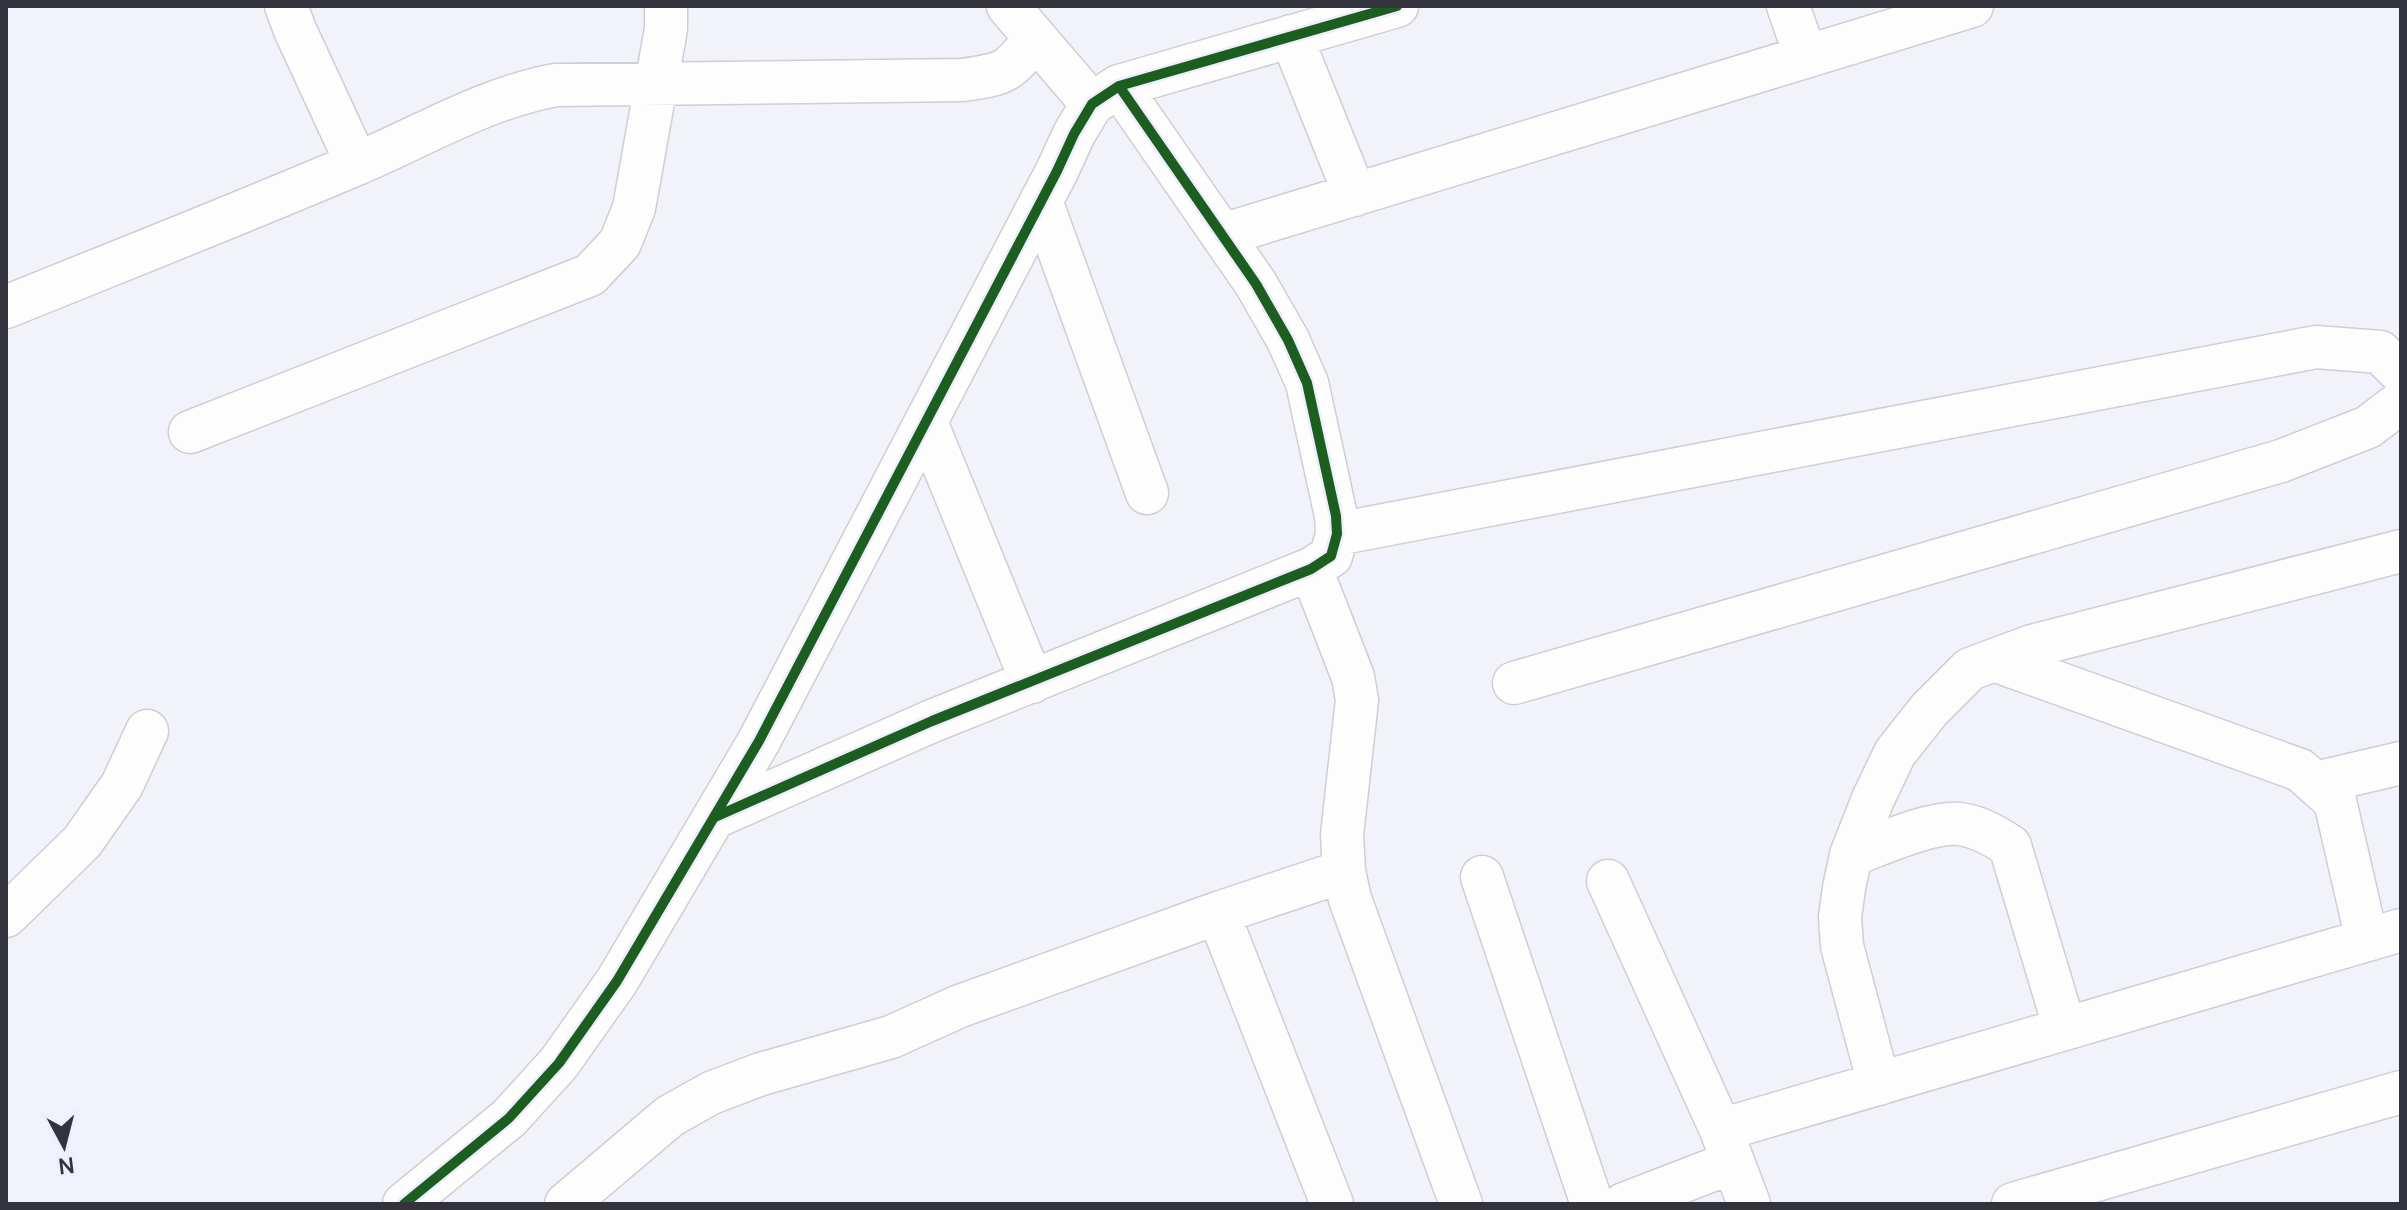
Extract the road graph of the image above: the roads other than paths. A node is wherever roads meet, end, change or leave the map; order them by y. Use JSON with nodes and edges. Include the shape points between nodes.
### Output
{"nodes":[{"id":1,"x":286,"y":6,"type":"edge"},
{"id":2,"x":666,"y":6,"type":"edge"},
{"id":3,"x":1008,"y":6,"type":"edge"},
{"id":4,"x":1397,"y":6,"type":"edge"},
{"id":5,"x":1788,"y":6,"type":"edge"},
{"id":6,"x":1972,"y":6,"type":"edge"},
{"id":7,"x":1291,"y":36,"type":"junction"},
{"id":8,"x":1034,"y":39,"type":"junction"},
{"id":9,"x":1806,"y":57,"type":"junction"},
{"id":10,"x":655,"y":84,"type":"junction"},
{"id":11,"x":1105,"y":95,"type":"junction"},
{"id":12,"x":357,"y":164,"type":"junction"},
{"id":13,"x":1355,"y":195,"type":"junction"},
{"id":14,"x":1041,"y":201,"type":"junction"},
{"id":15,"x":1222,"y":235,"type":"junction"},
{"id":16,"x":6,"y":307,"type":"edge"},
{"id":17,"x":2401,"y":373,"type":"edge"},
{"id":18,"x":2401,"y":402,"type":"edge"},
{"id":19,"x":926,"y":422,"type":"junction"},
{"id":20,"x":190,"y":432,"type":"dead end"},
{"id":21,"x":1147,"y":493,"type":"dead end"},
{"id":22,"x":1337,"y":534,"type":"junction"},
{"id":23,"x":2401,"y":551,"type":"edge"},
{"id":24,"x":1311,"y":569,"type":"junction"},
{"id":25,"x":1994,"y":660,"type":"junction"},
{"id":26,"x":1032,"y":682,"type":"junction"},
{"id":27,"x":1514,"y":683,"type":"dead end"},
{"id":28,"x":147,"y":731,"type":"dead end"},
{"id":29,"x":2401,"y":763,"type":"edge"},
{"id":30,"x":2316,"y":783,"type":"junction"},
{"id":31,"x":715,"y":817,"type":"junction"},
{"id":32,"x":1851,"y":855,"type":"junction"},
{"id":33,"x":1344,"y":871,"type":"junction"},
{"id":34,"x":1482,"y":877,"type":"dead end"},
{"id":35,"x":1608,"y":881,"type":"dead end"},
{"id":36,"x":1218,"y":913,"type":"junction"},
{"id":37,"x":6,"y":916,"type":"edge"},
{"id":38,"x":2384,"y":935,"type":"edge"},
{"id":39,"x":2065,"y":1029,"type":"junction"},
{"id":40,"x":1879,"y":1084,"type":"junction"},
{"id":41,"x":2401,"y":1092,"type":"edge"},
{"id":42,"x":1727,"y":1146,"type":"junction"},
{"id":43,"x":404,"y":1204,"type":"edge"},
{"id":44,"x":566,"y":1204,"type":"edge"},
{"id":45,"x":1332,"y":1204,"type":"edge"},
{"id":46,"x":1461,"y":1204,"type":"edge"},
{"id":47,"x":1592,"y":1204,"type":"edge"},
{"id":48,"x":1624,"y":1204,"type":"edge"},
{"id":49,"x":1749,"y":1204,"type":"edge"},
{"id":50,"x":2013,"y":1204,"type":"edge"}],
"edges":[{"from":1,"to":12,"type":"street"},
{"from":2,"to":10,"type":"street"},
{"from":3,"to":8,"type":"street"},
{"from":4,"to":7,"type":"street"},
{"from":5,"to":9,"type":"street"},
{"from":6,"to":9,"type":"street"},
{"from":7,"to":11,"type":"street"},
{"from":7,"to":13,"type":"street"},
{"from":8,"to":10,"type":"street","via":[[1015,65],[995,75],[963,80]]},
{"from":8,"to":11,"type":"street"},
{"from":9,"to":13,"type":"street"},
{"from":10,"to":12,"type":"street","via":[[556,85],[526,91]]},
{"from":10,"to":20,"type":"street","via":[[634,208],[620,243],[590,275]]},
{"from":11,"to":14,"type":"street","via":[[1074,134]]},
{"from":11,"to":15,"type":"street"},
{"from":12,"to":16,"type":"street"},
{"from":13,"to":15,"type":"street"},
{"from":14,"to":19,"type":"street"},
{"from":14,"to":21,"type":"street"},
{"from":15,"to":22,"type":"street","via":[[1264,298],[1307,383]]},
{"from":17,"to":22,"type":"street","via":[[2380,352],[2316,347]]},
{"from":18,"to":27,"type":"street","via":[[2368,427],[2281,461]]},
{"from":19,"to":26,"type":"street"},
{"from":19,"to":31,"type":"street"},
{"from":22,"to":24,"type":"street","via":[[1331,556]]},
{"from":23,"to":25,"type":"street"},
{"from":24,"to":26,"type":"street"},
{"from":24,"to":33,"type":"street","via":[[1357,700],[1342,835]]},
{"from":25,"to":30,"type":"street","via":[[2300,770]]},
{"from":25,"to":32,"type":"street","via":[[1970,669],[1895,753]]},
{"from":26,"to":31,"type":"street"},
{"from":28,"to":37,"type":"street","via":[[122,785],[82,842]]},
{"from":29,"to":30,"type":"street"},
{"from":30,"to":38,"type":"street","via":[[2335,801]]},
{"from":31,"to":43,"type":"street","via":[[617,981],[559,1063],[509,1118]]},
{"from":32,"to":39,"type":"street","via":[[1917,831],[1958,824],[2010,846]]},
{"from":32,"to":40,"type":"street","via":[[1840,917],[1842,946]]},
{"from":33,"to":36,"type":"street"},
{"from":33,"to":46,"type":"street"},
{"from":34,"to":47,"type":"street"},
{"from":35,"to":42,"type":"street"},
{"from":36,"to":44,"type":"street","via":[[960,1006],[891,1037],[711,1093],[670,1116]]},
{"from":36,"to":45,"type":"street"},
{"from":38,"to":39,"type":"street"},
{"from":39,"to":40,"type":"street"},
{"from":40,"to":42,"type":"street"},
{"from":41,"to":50,"type":"street"},
{"from":42,"to":48,"type":"street"},
{"from":42,"to":49,"type":"street"}]}
